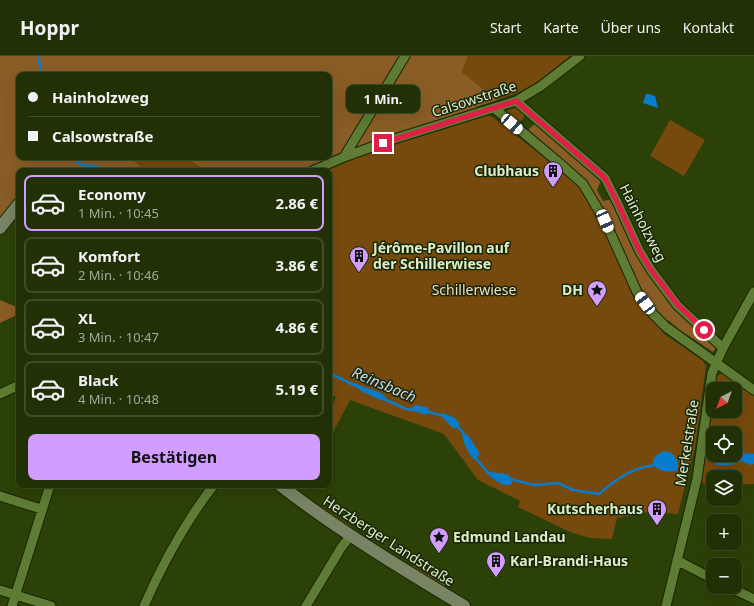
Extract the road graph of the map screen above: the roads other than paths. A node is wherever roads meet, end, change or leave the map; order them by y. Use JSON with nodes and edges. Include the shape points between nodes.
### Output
{"nodes":[{"id":1,"x":405,"y":56,"type":"edge"},
{"id":2,"x":580,"y":56,"type":"edge"},
{"id":3,"x":516,"y":101,"type":"junction"},
{"id":4,"x":494,"y":108,"type":"junction"},
{"id":5,"x":344,"y":157,"type":"junction"},
{"id":6,"x":319,"y":168,"type":"edge"},
{"id":7,"x":16,"y":208,"type":"edge"},
{"id":8,"x":0,"y":228,"type":"edge"},
{"id":9,"x":754,"y":292,"type":"edge"},
{"id":10,"x":723,"y":348,"type":"junction"},
{"id":11,"x":716,"y":362,"type":"junction"},
{"id":12,"x":16,"y":386,"type":"edge"},
{"id":13,"x":754,"y":390,"type":"edge"},
{"id":14,"x":0,"y":394,"type":"edge"},
{"id":15,"x":49,"y":488,"type":"edge"},
{"id":16,"x":212,"y":488,"type":"edge"},
{"id":17,"x":284,"y":488,"type":"edge"},
{"id":18,"x":0,"y":496,"type":"edge"},
{"id":19,"x":41,"y":509,"type":"junction"},
{"id":20,"x":351,"y":534,"type":"junction"},
{"id":21,"x":677,"y":560,"type":"junction"},
{"id":22,"x":706,"y":575,"type":"edge"},
{"id":23,"x":0,"y":590,"type":"edge"},
{"id":24,"x":742,"y":593,"type":"edge"},
{"id":25,"x":15,"y":595,"type":"junction"},
{"id":26,"x":754,"y":599,"type":"edge"},
{"id":27,"x":12,"y":606,"type":"edge"},
{"id":28,"x":51,"y":606,"type":"edge"},
{"id":29,"x":144,"y":606,"type":"edge"},
{"id":30,"x":306,"y":606,"type":"edge"},
{"id":31,"x":464,"y":606,"type":"edge"},
{"id":32,"x":666,"y":606,"type":"edge"}],
"edges":[{"from":1,"to":5,"type":"street"},
{"from":2,"to":3,"type":"street","name":"Calsowstraße","via":[[541,86]]},
{"from":3,"to":4,"type":"street","name":"Calsowstraße"},
{"from":3,"to":10,"type":"street","name":"Hainholzweg","via":[[605,178],[651,270],[677,304]]},
{"from":4,"to":5,"type":"street","name":"Calsowstraße"},
{"from":4,"to":11,"type":"street","via":[[583,184],[605,221],[637,292],[666,327]]},
{"from":5,"to":6,"type":"street","name":"Calsowstraße"},
{"from":7,"to":8,"type":"street"},
{"from":9,"to":10,"type":"street","name":"Merkelstraße"},
{"from":10,"to":11,"type":"street","name":"Merkelstraße"},
{"from":11,"to":13,"type":"street"},
{"from":11,"to":21,"type":"street","name":"Merkelstraße","via":[[712,373],[697,479]]},
{"from":12,"to":14,"type":"street"},
{"from":15,"to":19,"type":"street"},
{"from":16,"to":29,"type":"street","via":[[173,546]]},
{"from":17,"to":20,"type":"street","name":"Herzberger Landstraße","via":[[324,518]]},
{"from":18,"to":19,"type":"street"},
{"from":19,"to":25,"type":"street"},
{"from":20,"to":30,"type":"street"},
{"from":20,"to":31,"type":"street","name":"Herzberger Landstraße"},
{"from":21,"to":22,"type":"street"},
{"from":21,"to":32,"type":"street","name":"Merkelstraße"},
{"from":23,"to":25,"type":"street"},
{"from":24,"to":26,"type":"street"},
{"from":25,"to":27,"type":"street"},
{"from":25,"to":28,"type":"street"}]}
